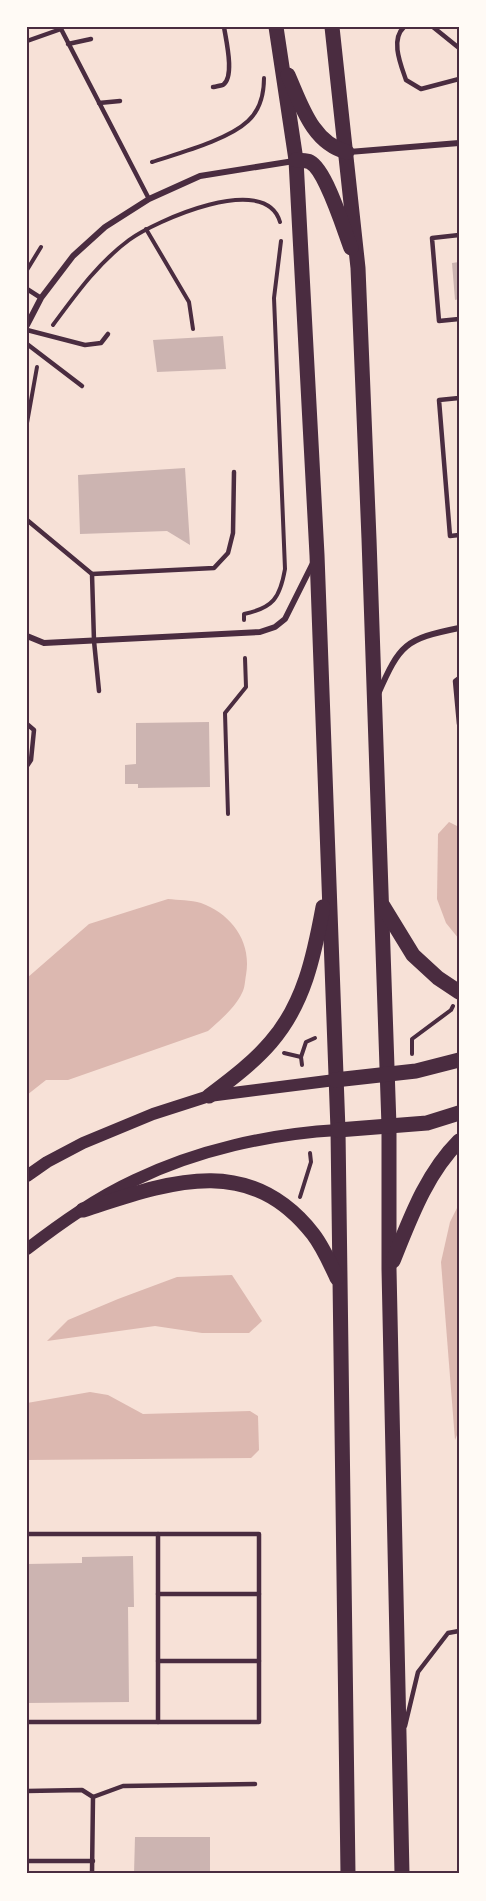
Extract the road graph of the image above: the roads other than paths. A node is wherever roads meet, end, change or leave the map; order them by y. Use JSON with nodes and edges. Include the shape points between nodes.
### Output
{"nodes":[{"id":1,"x":224,"y":27,"type":"edge"},
{"id":2,"x":276,"y":27,"type":"edge"},
{"id":3,"x":332,"y":27,"type":"edge"},
{"id":4,"x":404,"y":27,"type":"edge"},
{"id":5,"x":433,"y":27,"type":"edge"},
{"id":6,"x":60,"y":28,"type":"edge"},
{"id":7,"x":91,"y":39,"type":"dead end"},
{"id":8,"x":27,"y":41,"type":"edge"},
{"id":9,"x":68,"y":44,"type":"junction"},
{"id":10,"x":459,"y":48,"type":"edge"},
{"id":11,"x":280,"y":59,"type":"junction"},
{"id":12,"x":459,"y":80,"type":"edge"},
{"id":13,"x":213,"y":87,"type":"dead end"},
{"id":14,"x":120,"y":101,"type":"dead end"},
{"id":15,"x":99,"y":103,"type":"junction"},
{"id":16,"x":459,"y":144,"type":"edge"},
{"id":17,"x":347,"y":152,"type":"junction"},
{"id":18,"x":296,"y":160,"type":"junction"},
{"id":19,"x":149,"y":199,"type":"junction"},
{"id":20,"x":459,"y":235,"type":"edge"},
{"id":21,"x":358,"y":268,"type":"junction"},
{"id":22,"x":27,"y":289,"type":"edge"},
{"id":23,"x":41,"y":298,"type":"junction"},
{"id":24,"x":459,"y":319,"type":"edge"},
{"id":25,"x":27,"y":325,"type":"edge"},
{"id":26,"x":27,"y":330,"type":"edge"},
{"id":27,"x":108,"y":334,"type":"dead end"},
{"id":28,"x":27,"y":344,"type":"edge"},
{"id":29,"x":82,"y":386,"type":"dead end"},
{"id":30,"x":459,"y":398,"type":"edge"},
{"id":31,"x":234,"y":472,"type":"dead end"},
{"id":32,"x":27,"y":520,"type":"edge"},
{"id":33,"x":459,"y":535,"type":"edge"},
{"id":34,"x":317,"y":555,"type":"junction"},
{"id":35,"x":92,"y":573,"type":"junction"},
{"id":36,"x":459,"y":628,"type":"edge"},
{"id":37,"x":27,"y":636,"type":"edge"},
{"id":38,"x":94,"y":641,"type":"junction"},
{"id":39,"x":459,"y":678,"type":"edge"},
{"id":40,"x":99,"y":691,"type":"dead end"},
{"id":41,"x":375,"y":703,"type":"junction"},
{"id":42,"x":27,"y":724,"type":"edge"},
{"id":43,"x":459,"y":724,"type":"edge"},
{"id":44,"x":27,"y":766,"type":"edge"},
{"id":45,"x":328,"y":878,"type":"junction"},
{"id":46,"x":382,"y":904,"type":"junction"},
{"id":47,"x":458,"y":996,"type":"edge"},
{"id":48,"x":459,"y":1060,"type":"edge"},
{"id":49,"x":387,"y":1076,"type":"junction"},
{"id":50,"x":335,"y":1080,"type":"junction"},
{"id":51,"x":208,"y":1096,"type":"junction"},
{"id":52,"x":459,"y":1113,"type":"edge"},
{"id":53,"x":389,"y":1126,"type":"junction"},
{"id":54,"x":338,"y":1130,"type":"junction"},
{"id":55,"x":459,"y":1142,"type":"edge"},
{"id":56,"x":27,"y":1176,"type":"edge"},
{"id":57,"x":82,"y":1210,"type":"junction"},
{"id":58,"x":27,"y":1249,"type":"edge"},
{"id":59,"x":389,"y":1269,"type":"junction"},
{"id":60,"x":339,"y":1283,"type":"junction"},
{"id":61,"x":27,"y":1534,"type":"edge"},
{"id":62,"x":158,"y":1534,"type":"junction"},
{"id":63,"x":158,"y":1594,"type":"junction"},
{"id":64,"x":259,"y":1594,"type":"junction"},
{"id":65,"x":459,"y":1631,"type":"edge"},
{"id":66,"x":158,"y":1661,"type":"junction"},
{"id":67,"x":259,"y":1661,"type":"junction"},
{"id":68,"x":27,"y":1722,"type":"edge"},
{"id":69,"x":158,"y":1722,"type":"junction"},
{"id":70,"x":399,"y":1749,"type":"junction"},
{"id":71,"x":255,"y":1784,"type":"dead end"},
{"id":72,"x":27,"y":1791,"type":"edge"},
{"id":73,"x":93,"y":1797,"type":"junction"},
{"id":74,"x":27,"y":1861,"type":"edge"},
{"id":75,"x":93,"y":1861,"type":"junction"},
{"id":76,"x":92,"y":1874,"type":"edge"},
{"id":77,"x":348,"y":1874,"type":"edge"},
{"id":78,"x":402,"y":1874,"type":"edge"}],
"edges":[{"from":1,"to":13,"type":"lane","via":[[228,79]]},
{"from":2,"to":11,"type":"main road"},
{"from":3,"to":17,"type":"main road"},
{"from":4,"to":12,"type":"lane","via":[[399,31],[397,44],[406,80],[421,88]]},
{"from":5,"to":10,"type":"lane"},
{"from":6,"to":8,"type":"lane"},
{"from":6,"to":9,"type":"lane"},
{"from":7,"to":9,"type":"lane"},
{"from":9,"to":15,"type":"lane"},
{"from":11,"to":17,"type":"main road","via":[[321,138],[335,149]]},
{"from":11,"to":18,"type":"main road"},
{"from":14,"to":15,"type":"lane"},
{"from":15,"to":19,"type":"lane"},
{"from":16,"to":17,"type":"street"},
{"from":17,"to":21,"type":"main road"},
{"from":18,"to":19,"type":"street","via":[[200,176]]},
{"from":18,"to":21,"type":"main road","via":[[309,161],[327,185]]},
{"from":18,"to":34,"type":"main road"},
{"from":19,"to":23,"type":"street","via":[[105,227],[73,256]]},
{"from":20,"to":24,"type":"lane","via":[[432,238],[439,321]]},
{"from":21,"to":41,"type":"main road"},
{"from":22,"to":23,"type":"lane"},
{"from":23,"to":25,"type":"street"},
{"from":26,"to":27,"type":"lane","via":[[85,345],[101,343]]},
{"from":28,"to":29,"type":"lane"},
{"from":30,"to":33,"type":"lane","via":[[439,400],[450,536]]},
{"from":31,"to":35,"type":"lane","via":[[231,543],[228,553],[214,568]]},
{"from":32,"to":35,"type":"lane"},
{"from":34,"to":38,"type":"street","via":[[285,619],[275,627],[260,632]]},
{"from":34,"to":45,"type":"main road"},
{"from":35,"to":38,"type":"lane"},
{"from":36,"to":41,"type":"street","via":[[412,641],[392,662]]},
{"from":37,"to":38,"type":"street","via":[[44,643]]},
{"from":38,"to":40,"type":"lane"},
{"from":39,"to":43,"type":"lane","via":[[455,681]]},
{"from":41,"to":46,"type":"main road"},
{"from":42,"to":44,"type":"lane","via":[[34,730]]},
{"from":45,"to":50,"type":"main road"},
{"from":45,"to":51,"type":"main road","via":[[315,955],[290,1016],[272,1042]]},
{"from":46,"to":47,"type":"main road","via":[[413,955]]},
{"from":46,"to":49,"type":"main road"},
{"from":48,"to":49,"type":"main road"},
{"from":49,"to":50,"type":"main road"},
{"from":49,"to":53,"type":"main road"},
{"from":50,"to":51,"type":"main road"},
{"from":50,"to":54,"type":"main road"},
{"from":51,"to":56,"type":"main road","via":[[83,1143]]},
{"from":52,"to":53,"type":"main road","via":[[427,1123]]},
{"from":53,"to":54,"type":"main road"},
{"from":53,"to":59,"type":"main road"},
{"from":54,"to":57,"type":"main road","via":[[251,1142],[177,1162],[133,1180]]},
{"from":54,"to":60,"type":"main road"},
{"from":55,"to":59,"type":"main road","via":[[423,1192]]},
{"from":57,"to":58,"type":"main road"},
{"from":57,"to":60,"type":"main road","via":[[182,1182],[245,1184],[260,1189],[302,1221],[315,1235]]},
{"from":59,"to":70,"type":"main road"},
{"from":60,"to":77,"type":"main road"},
{"from":61,"to":62,"type":"lane"},
{"from":62,"to":63,"type":"lane"},
{"from":62,"to":64,"type":"lane","via":[[259,1534]]},
{"from":63,"to":64,"type":"lane"},
{"from":63,"to":66,"type":"lane"},
{"from":64,"to":67,"type":"lane"},
{"from":65,"to":70,"type":"lane","via":[[448,1632],[418,1672]]},
{"from":66,"to":67,"type":"lane"},
{"from":66,"to":69,"type":"lane"},
{"from":67,"to":69,"type":"lane","via":[[259,1722]]},
{"from":68,"to":69,"type":"lane"},
{"from":70,"to":78,"type":"main road"},
{"from":71,"to":73,"type":"lane","via":[[123,1786]]},
{"from":72,"to":73,"type":"lane","via":[[82,1790]]},
{"from":73,"to":75,"type":"lane"},
{"from":74,"to":75,"type":"lane"},
{"from":75,"to":76,"type":"lane"}]}
